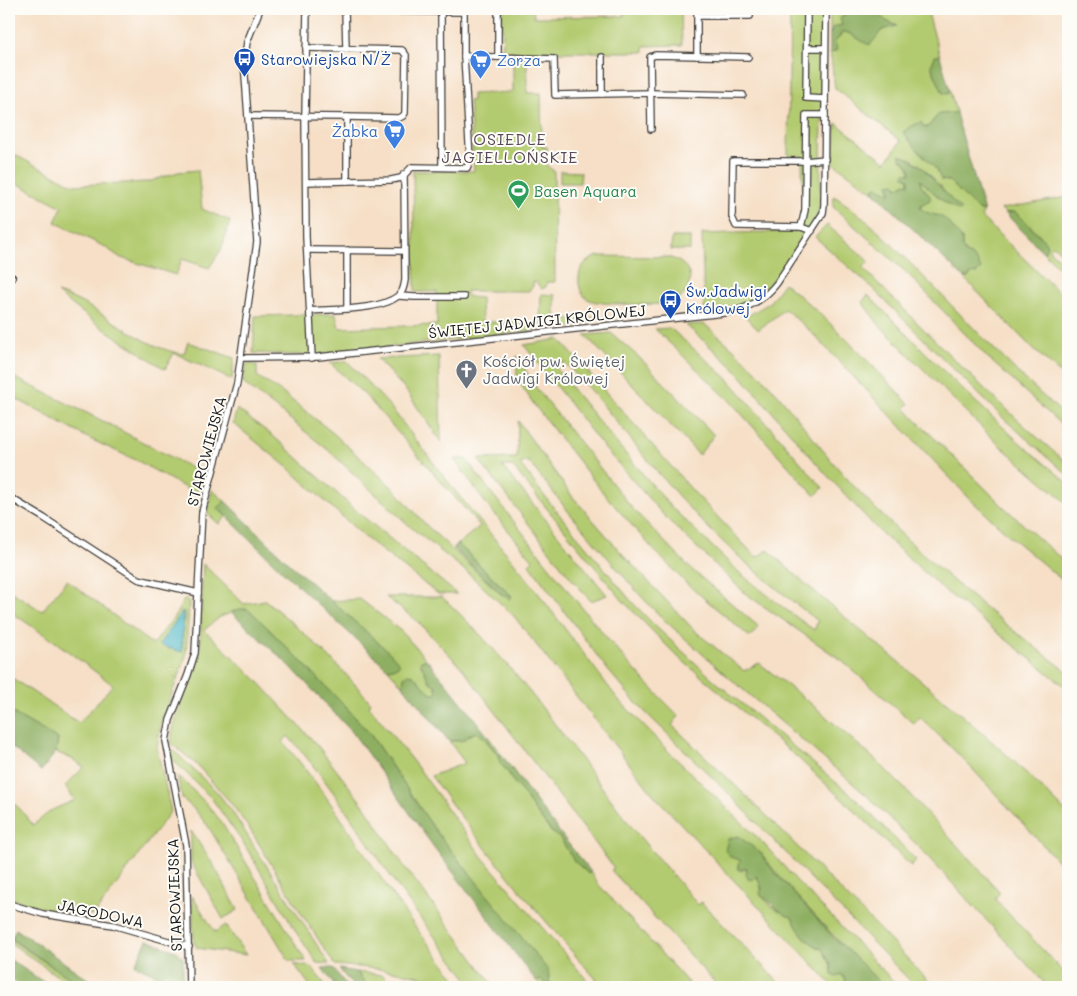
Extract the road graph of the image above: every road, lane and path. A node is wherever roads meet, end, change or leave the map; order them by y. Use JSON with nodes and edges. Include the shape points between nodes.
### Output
{"nodes":[{"id":1,"x":260,"y":9,"type":"edge"},
{"id":2,"x":307,"y":9,"type":"edge"},
{"id":3,"x":345,"y":9,"type":"edge"},
{"id":4,"x":382,"y":9,"type":"edge"},
{"id":5,"x":498,"y":9,"type":"edge"},
{"id":6,"x":697,"y":9,"type":"edge"},
{"id":7,"x":807,"y":9,"type":"edge"},
{"id":8,"x":826,"y":9,"type":"edge"},
{"id":9,"x":464,"y":10,"type":"edge"},
{"id":10,"x":441,"y":12,"type":"junction"},
{"id":11,"x":698,"y":16,"type":"junction"},
{"id":12,"x":750,"y":16,"type":"dead end"},
{"id":13,"x":306,"y":48,"type":"junction"},
{"id":14,"x":806,"y":48,"type":"junction"},
{"id":15,"x":826,"y":48,"type":"junction"},
{"id":16,"x":346,"y":49,"type":"junction"},
{"id":17,"x":464,"y":56,"type":"junction"},
{"id":18,"x":696,"y":56,"type":"junction"},
{"id":19,"x":498,"y":57,"type":"junction"},
{"id":20,"x":602,"y":57,"type":"dead end"},
{"id":21,"x":748,"y":57,"type":"dead end"},
{"id":22,"x":650,"y":93,"type":"junction"},
{"id":23,"x":602,"y":94,"type":"junction"},
{"id":24,"x":743,"y":95,"type":"dead end"},
{"id":25,"x":825,"y":98,"type":"junction"},
{"id":26,"x":825,"y":115,"type":"junction"},
{"id":27,"x":248,"y":116,"type":"junction"},
{"id":28,"x":305,"y":116,"type":"junction"},
{"id":29,"x":347,"y":117,"type":"junction"},
{"id":30,"x":651,"y":129,"type":"dead end"},
{"id":31,"x":824,"y":158,"type":"junction"},
{"id":32,"x":806,"y":161,"type":"junction"},
{"id":33,"x":442,"y":167,"type":"junction"},
{"id":34,"x":404,"y":174,"type":"junction"},
{"id":35,"x":347,"y":181,"type":"junction"},
{"id":36,"x":306,"y":182,"type":"junction"},
{"id":37,"x":801,"y":227,"type":"junction"},
{"id":38,"x":812,"y":231,"type":"junction"},
{"id":39,"x":307,"y":250,"type":"junction"},
{"id":40,"x":347,"y":250,"type":"junction"},
{"id":41,"x":404,"y":251,"type":"junction"},
{"id":42,"x":399,"y":296,"type":"junction"},
{"id":43,"x":464,"y":297,"type":"dead end"},
{"id":44,"x":347,"y":308,"type":"junction"},
{"id":45,"x":310,"y":311,"type":"junction"},
{"id":46,"x":242,"y":358,"type":"junction"},
{"id":47,"x":312,"y":358,"type":"junction"},
{"id":48,"x":9,"y":497,"type":"edge"},
{"id":49,"x":198,"y":593,"type":"junction"},
{"id":50,"x":9,"y":904,"type":"edge"},
{"id":51,"x":189,"y":947,"type":"junction"},
{"id":52,"x":190,"y":987,"type":"edge"}],
"edges":[{"from":1,"to":27,"type":"street","name":"STAROWIEJSKA","via":[[245,53]]},
{"from":2,"to":13,"type":"street"},
{"from":3,"to":16,"type":"street"},
{"from":4,"to":10,"type":"street"},
{"from":5,"to":19,"type":"street"},
{"from":6,"to":11,"type":"street"},
{"from":7,"to":14,"type":"street"},
{"from":8,"to":15,"type":"street","name":"ŚWIĘTEJ JADWIGI KRÓLOWEJ"},
{"from":9,"to":10,"type":"street"},
{"from":9,"to":17,"type":"street"},
{"from":10,"to":33,"type":"street"},
{"from":11,"to":12,"type":"street"},
{"from":11,"to":18,"type":"street"},
{"from":13,"to":16,"type":"street"},
{"from":13,"to":28,"type":"street"},
{"from":14,"to":15,"type":"street"},
{"from":14,"to":25,"type":"street","via":[[806,98]]},
{"from":15,"to":25,"type":"street","name":"ŚWIĘTEJ JADWIGI KRÓLOWEJ"},
{"from":16,"to":29,"type":"street","via":[[402,50],[406,56],[403,116]]},
{"from":17,"to":19,"type":"street"},
{"from":17,"to":33,"type":"street","via":[[469,165],[467,168]]},
{"from":18,"to":21,"type":"street"},
{"from":18,"to":22,"type":"street","via":[[650,56]]},
{"from":19,"to":23,"type":"street","via":[[554,59],[556,95]]},
{"from":20,"to":23,"type":"street"},
{"from":22,"to":23,"type":"street"},
{"from":22,"to":24,"type":"street"},
{"from":22,"to":30,"type":"street"},
{"from":25,"to":26,"type":"street","name":"ŚWIĘTEJ JADWIGI KRÓLOWEJ"},
{"from":26,"to":31,"type":"street","name":"ŚWIĘTEJ JADWIGI KRÓLOWEJ"},
{"from":26,"to":32,"type":"street","via":[[806,115]]},
{"from":27,"to":28,"type":"street"},
{"from":27,"to":46,"type":"street","name":"STAROWIEJSKA","via":[[257,242]]},
{"from":28,"to":29,"type":"street"},
{"from":28,"to":36,"type":"street"},
{"from":29,"to":35,"type":"street"},
{"from":31,"to":32,"type":"street"},
{"from":31,"to":38,"type":"street","name":"ŚWIĘTEJ JADWIGI KRÓLOWEJ","via":[[823,213]]},
{"from":32,"to":37,"type":"street","via":[[805,210]]},
{"from":32,"to":37,"type":"street","via":[[732,161],[732,217],[736,226]]},
{"from":33,"to":34,"type":"street","via":[[412,167]]},
{"from":34,"to":35,"type":"street","via":[[391,180]]},
{"from":34,"to":41,"type":"street"},
{"from":35,"to":36,"type":"street"},
{"from":36,"to":39,"type":"street"},
{"from":37,"to":38,"type":"street"},
{"from":38,"to":47,"type":"street","name":"ŚWIĘTEJ JADWIGI KRÓLOWEJ","via":[[771,291],[754,304],[735,312]]},
{"from":39,"to":40,"type":"street"},
{"from":39,"to":45,"type":"street"},
{"from":40,"to":41,"type":"street"},
{"from":40,"to":44,"type":"street"},
{"from":41,"to":42,"type":"street","via":[[405,280]]},
{"from":42,"to":43,"type":"street"},
{"from":42,"to":44,"type":"street","via":[[374,307]]},
{"from":44,"to":45,"type":"street"},
{"from":45,"to":47,"type":"street"},
{"from":46,"to":47,"type":"street","name":"ŚWIĘTEJ JADWIGI KRÓLOWEJ"},
{"from":46,"to":49,"type":"street","name":"STAROWIEJSKA","via":[[234,399],[202,512]]},
{"from":48,"to":49,"type":"street","via":[[142,580]]},
{"from":49,"to":51,"type":"street","name":"STAROWIEJSKA","via":[[195,653],[170,720],[166,741],[184,833]]},
{"from":50,"to":51,"type":"street","name":"JAGODOWA","via":[[42,914],[113,925]]},
{"from":51,"to":52,"type":"street","name":"STAROWIEJSKA"}]}
